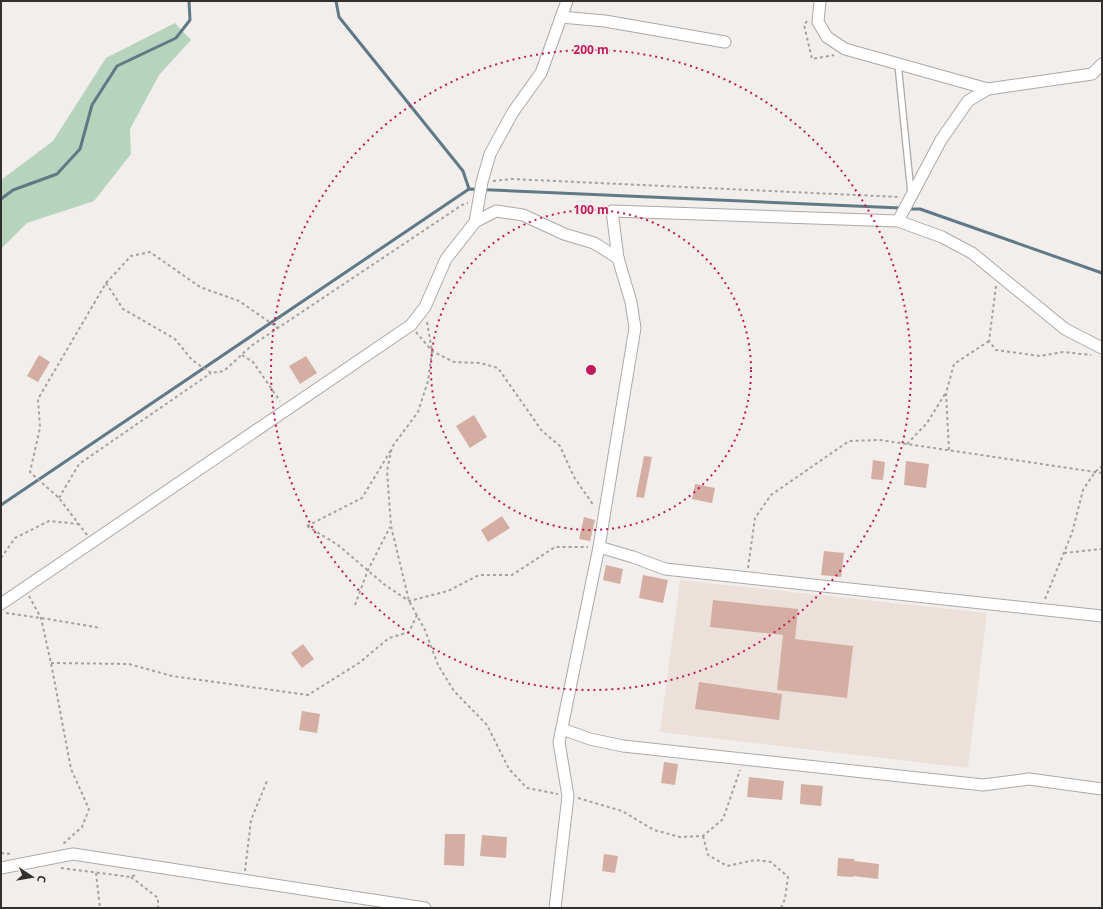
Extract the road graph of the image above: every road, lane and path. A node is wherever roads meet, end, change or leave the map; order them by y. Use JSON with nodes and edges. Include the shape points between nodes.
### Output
{"nodes":[{"id":1,"x":567,"y":1,"type":"edge"},
{"id":2,"x":820,"y":1,"type":"edge"},
{"id":3,"x":561,"y":17,"type":"junction"},
{"id":4,"x":725,"y":42,"type":"dead end"},
{"id":5,"x":898,"y":64,"type":"junction"},
{"id":6,"x":1102,"y":64,"type":"edge"},
{"id":7,"x":988,"y":88,"type":"junction"},
{"id":8,"x":482,"y":182,"type":"junction"},
{"id":9,"x":911,"y":197,"type":"junction"},
{"id":10,"x":479,"y":199,"type":"junction"},
{"id":11,"x":898,"y":221,"type":"junction"},
{"id":12,"x":475,"y":222,"type":"junction"},
{"id":13,"x":618,"y":258,"type":"junction"},
{"id":14,"x":998,"y":275,"type":"junction"},
{"id":15,"x":106,"y":283,"type":"junction"},
{"id":16,"x":425,"y":306,"type":"junction"},
{"id":17,"x":411,"y":325,"type":"junction"},
{"id":18,"x":278,"y":328,"type":"junction"},
{"id":19,"x":989,"y":341,"type":"junction"},
{"id":20,"x":432,"y":351,"type":"junction"},
{"id":21,"x":1098,"y":352,"type":"edge"},
{"id":22,"x":242,"y":355,"type":"junction"},
{"id":23,"x":211,"y":373,"type":"junction"},
{"id":24,"x":946,"y":393,"type":"junction"},
{"id":25,"x":286,"y":410,"type":"junction"},
{"id":26,"x":907,"y":444,"type":"junction"},
{"id":27,"x":392,"y":447,"type":"junction"},
{"id":28,"x":949,"y":450,"type":"junction"},
{"id":29,"x":1102,"y":466,"type":"edge"},
{"id":30,"x":1095,"y":472,"type":"junction"},
{"id":31,"x":1102,"y":473,"type":"edge"},
{"id":32,"x":59,"y":498,"type":"junction"},
{"id":33,"x":604,"y":519,"type":"junction"},
{"id":34,"x":79,"y":524,"type":"junction"},
{"id":35,"x":391,"y":526,"type":"junction"},
{"id":36,"x":92,"y":542,"type":"junction"},
{"id":37,"x":599,"y":548,"type":"junction"},
{"id":38,"x":1102,"y":549,"type":"edge"},
{"id":39,"x":1064,"y":553,"type":"junction"},
{"id":40,"x":1,"y":558,"type":"edge"},
{"id":41,"x":368,"y":570,"type":"junction"},
{"id":42,"x":747,"y":578,"type":"junction"},
{"id":43,"x":24,"y":588,"type":"junction"},
{"id":44,"x":409,"y":601,"type":"junction"},
{"id":45,"x":1,"y":604,"type":"edge"},
{"id":46,"x":355,"y":605,"type":"dead end"},
{"id":47,"x":1040,"y":610,"type":"junction"},
{"id":48,"x":1,"y":612,"type":"edge"},
{"id":49,"x":416,"y":615,"type":"junction"},
{"id":50,"x":1102,"y":616,"type":"edge"},
{"id":51,"x":41,"y":618,"type":"junction"},
{"id":52,"x":101,"y":628,"type":"dead end"},
{"id":53,"x":51,"y":663,"type":"junction"},
{"id":54,"x":562,"y":729,"type":"junction"},
{"id":55,"x":743,"y":759,"type":"junction"},
{"id":56,"x":267,"y":781,"type":"dead end"},
{"id":57,"x":1102,"y":789,"type":"edge"},
{"id":58,"x":568,"y":796,"type":"junction"},
{"id":59,"x":703,"y":836,"type":"junction"},
{"id":60,"x":47,"y":859,"type":"junction"},
{"id":61,"x":57,"y":867,"type":"dead end"},
{"id":62,"x":1,"y":868,"type":"edge"},
{"id":63,"x":96,"y":873,"type":"junction"},
{"id":64,"x":136,"y":874,"type":"dead end"},
{"id":65,"x":131,"y":877,"type":"junction"},
{"id":66,"x":244,"y":880,"type":"junction"},
{"id":67,"x":100,"y":908,"type":"edge"},
{"id":68,"x":158,"y":908,"type":"edge"},
{"id":69,"x":425,"y":908,"type":"edge"},
{"id":70,"x":555,"y":908,"type":"edge"},
{"id":71,"x":780,"y":908,"type":"edge"}],
"edges":[{"from":1,"to":3,"type":"street"},
{"from":2,"to":5,"type":"street","via":[[818,22],[827,37],[845,49]]},
{"from":3,"to":4,"type":"street","via":[[605,21]]},
{"from":3,"to":8,"type":"street","via":[[541,72],[513,112],[490,154]]},
{"from":5,"to":7,"type":"street"},
{"from":5,"to":9,"type":"lane"},
{"from":6,"to":7,"type":"street","via":[[1092,74]]},
{"from":7,"to":9,"type":"street","via":[[968,101],[941,140]]},
{"from":8,"to":9,"type":"path","via":[[512,178]]},
{"from":8,"to":10,"type":"street"},
{"from":9,"to":11,"type":"street"},
{"from":10,"to":12,"type":"street"},
{"from":10,"to":18,"type":"path","via":[[462,205]]},
{"from":11,"to":13,"type":"street","via":[[612,211]]},
{"from":11,"to":14,"type":"street","via":[[942,237],[972,253]]},
{"from":12,"to":13,"type":"street","via":[[496,211],[523,215],[564,234],[594,243]]},
{"from":12,"to":16,"type":"street","via":[[446,259]]},
{"from":13,"to":33,"type":"street","via":[[631,302],[635,328]]},
{"from":14,"to":19,"type":"path"},
{"from":14,"to":21,"type":"street"},
{"from":15,"to":18,"type":"path","via":[[131,256],[150,252],[200,287],[239,302]]},
{"from":15,"to":23,"type":"path","via":[[124,309],[175,339],[192,360]]},
{"from":15,"to":32,"type":"path","via":[[38,399],[40,428],[30,472]]},
{"from":16,"to":17,"type":"street"},
{"from":16,"to":20,"type":"path"},
{"from":17,"to":20,"type":"path"},
{"from":17,"to":25,"type":"street"},
{"from":18,"to":22,"type":"path"},
{"from":19,"to":21,"type":"path","via":[[996,350],[1040,356],[1062,352]]},
{"from":19,"to":24,"type":"path","via":[[954,364]]},
{"from":20,"to":27,"type":"path","via":[[428,381],[418,412]]},
{"from":20,"to":33,"type":"path","via":[[454,362],[480,363],[498,368],[542,431],[560,446],[574,477]]},
{"from":22,"to":23,"type":"path","via":[[224,371]]},
{"from":22,"to":25,"type":"path","via":[[253,362]]},
{"from":23,"to":32,"type":"path","via":[[79,464]]},
{"from":24,"to":26,"type":"path","via":[[927,423]]},
{"from":24,"to":28,"type":"path"},
{"from":25,"to":36,"type":"street"},
{"from":26,"to":28,"type":"path"},
{"from":26,"to":42,"type":"path","via":[[880,440],[849,441],[771,495],[756,518]]},
{"from":27,"to":35,"type":"path","via":[[387,471]]},
{"from":27,"to":41,"type":"path","via":[[362,498],[307,526]]},
{"from":28,"to":30,"type":"path"},
{"from":29,"to":30,"type":"path"},
{"from":30,"to":31,"type":"path"},
{"from":30,"to":39,"type":"path","via":[[1083,490]]},
{"from":32,"to":34,"type":"path"},
{"from":33,"to":37,"type":"street"},
{"from":34,"to":36,"type":"path"},
{"from":34,"to":40,"type":"path","via":[[49,521],[15,538]]},
{"from":35,"to":41,"type":"path"},
{"from":35,"to":44,"type":"path"},
{"from":36,"to":43,"type":"street"},
{"from":37,"to":42,"type":"street","via":[[665,569]]},
{"from":37,"to":44,"type":"path","via":[[555,547],[512,575],[479,575],[448,590]]},
{"from":37,"to":54,"type":"street"},
{"from":38,"to":39,"type":"path"},
{"from":39,"to":47,"type":"path"},
{"from":41,"to":44,"type":"path"},
{"from":41,"to":46,"type":"path"},
{"from":42,"to":47,"type":"street"},
{"from":43,"to":45,"type":"street"},
{"from":43,"to":51,"type":"path"},
{"from":44,"to":49,"type":"path"},
{"from":47,"to":50,"type":"street"},
{"from":48,"to":51,"type":"path"},
{"from":49,"to":53,"type":"path","via":[[409,632],[389,638],[359,663],[308,694],[172,676],[129,664]]},
{"from":49,"to":58,"type":"path","via":[[425,630],[438,665],[454,691],[487,725],[509,769],[527,788]]},
{"from":51,"to":52,"type":"path"},
{"from":51,"to":53,"type":"path"},
{"from":53,"to":60,"type":"path","via":[[71,769],[90,809],[82,827]]},
{"from":54,"to":55,"type":"street","via":[[590,739],[623,746]]},
{"from":54,"to":58,"type":"street","via":[[560,742]]},
{"from":55,"to":57,"type":"street","via":[[983,785],[1029,779]]},
{"from":55,"to":59,"type":"path","via":[[723,819]]},
{"from":56,"to":66,"type":"path","via":[[251,820]]},
{"from":58,"to":59,"type":"path","via":[[622,811],[654,830],[680,837]]},
{"from":58,"to":70,"type":"street"},
{"from":59,"to":71,"type":"path","via":[[708,855],[727,866],[755,860],[771,862],[788,877],[785,899]]},
{"from":60,"to":62,"type":"street"},
{"from":60,"to":66,"type":"street","via":[[73,854]]},
{"from":61,"to":63,"type":"path"},
{"from":63,"to":65,"type":"path"},
{"from":63,"to":67,"type":"path"},
{"from":64,"to":65,"type":"path"},
{"from":65,"to":68,"type":"path","via":[[158,898]]},
{"from":66,"to":69,"type":"street"}]}
